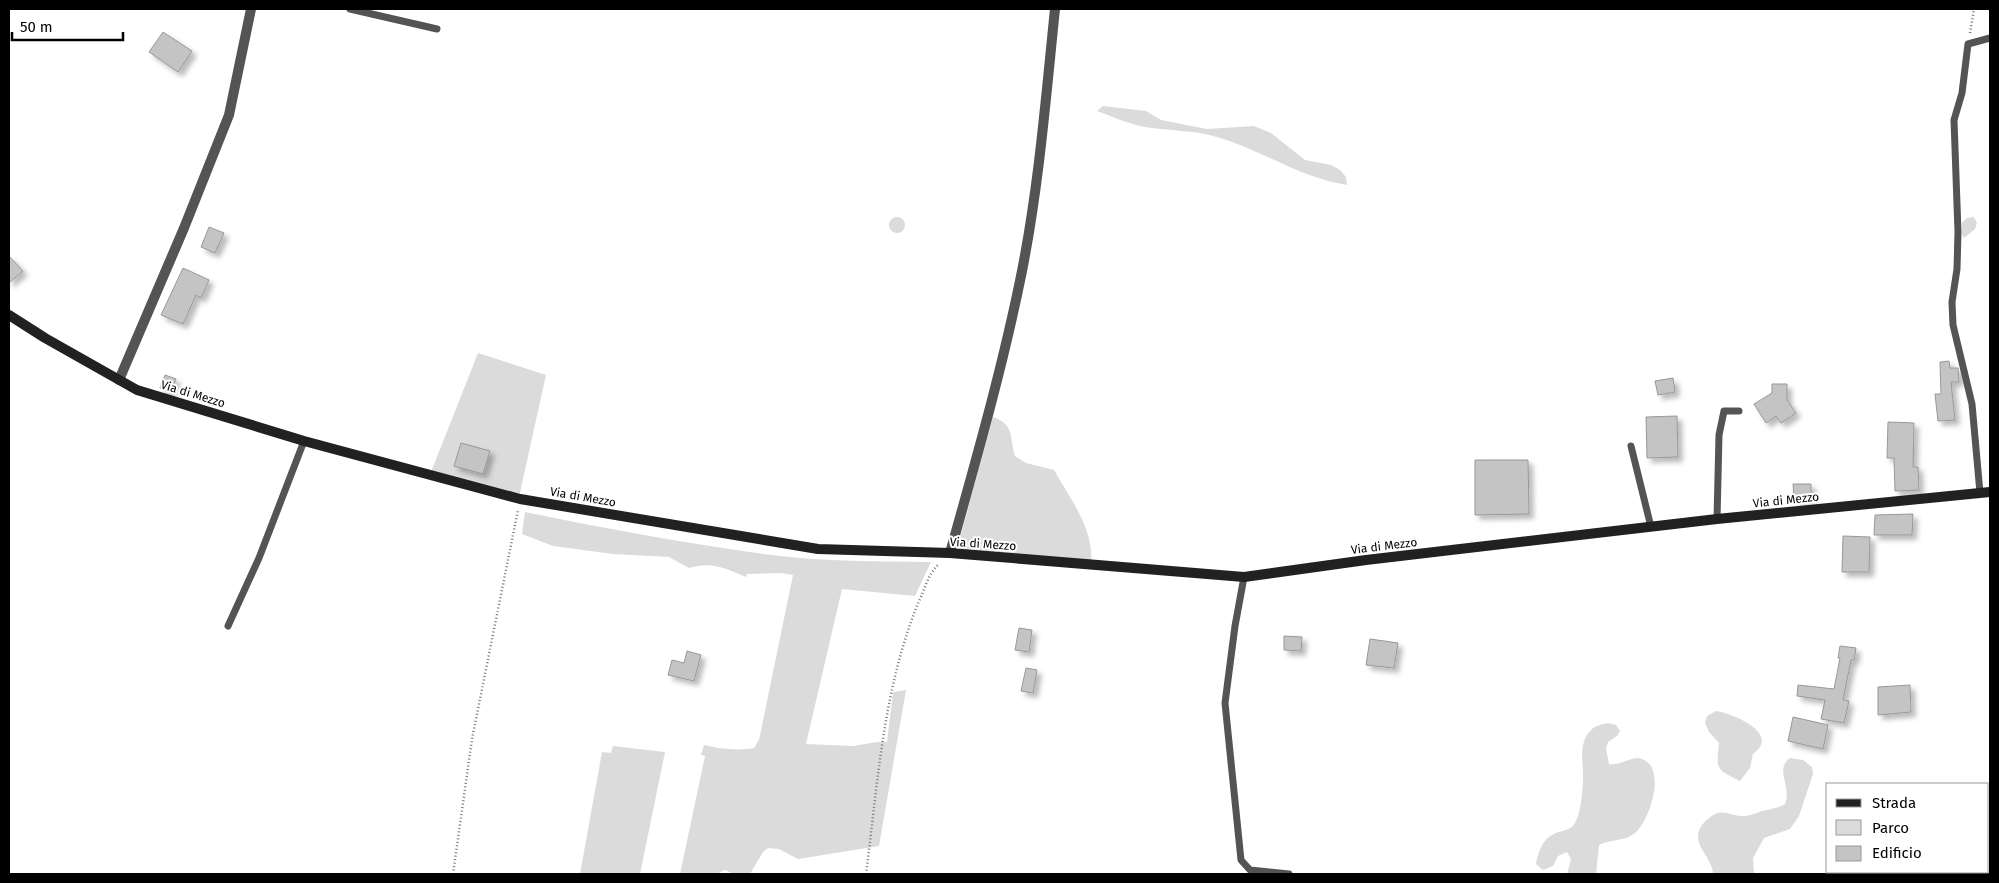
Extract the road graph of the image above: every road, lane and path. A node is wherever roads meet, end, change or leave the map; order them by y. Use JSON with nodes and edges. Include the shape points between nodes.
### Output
{"nodes":[{"id":1,"x":251,"y":9,"type":"edge"},
{"id":2,"x":350,"y":9,"type":"edge"},
{"id":3,"x":1055,"y":9,"type":"edge"},
{"id":4,"x":1974,"y":9,"type":"edge"},
{"id":5,"x":437,"y":29,"type":"dead end"},
{"id":6,"x":1990,"y":38,"type":"edge"},
{"id":7,"x":1968,"y":44,"type":"junction"},
{"id":8,"x":9,"y":315,"type":"edge"},
{"id":9,"x":119,"y":380,"type":"junction"},
{"id":10,"x":1738,"y":411,"type":"dead end"},
{"id":11,"x":304,"y":440,"type":"junction"},
{"id":12,"x":1631,"y":446,"type":"dead end"},
{"id":13,"x":1985,"y":493,"type":"edge"},
{"id":14,"x":520,"y":499,"type":"junction"},
{"id":15,"x":1717,"y":519,"type":"junction"},
{"id":16,"x":1651,"y":527,"type":"junction"},
{"id":17,"x":950,"y":553,"type":"junction"},
{"id":18,"x":1244,"y":577,"type":"junction"},
{"id":19,"x":228,"y":626,"type":"dead end"},
{"id":20,"x":453,"y":874,"type":"edge"},
{"id":21,"x":866,"y":874,"type":"edge"},
{"id":22,"x":1290,"y":874,"type":"edge"}],
"edges":[{"from":1,"to":9,"type":"street","via":[[229,115]]},
{"from":2,"to":5,"type":"lane"},
{"from":3,"to":17,"type":"street","via":[[1022,271],[990,409]]},
{"from":4,"to":7,"type":"path"},
{"from":6,"to":7,"type":"lane"},
{"from":7,"to":13,"type":"lane","via":[[1962,93],[1954,120],[1958,232],[1952,302],[1953,325],[1972,404]]},
{"from":8,"to":9,"type":"main road","name":"Via di Mezzo"},
{"from":9,"to":11,"type":"main road","name":"Via di Mezzo","via":[[137,390]]},
{"from":10,"to":15,"type":"lane","via":[[1724,411],[1719,435]]},
{"from":11,"to":14,"type":"main road","name":"Via di Mezzo"},
{"from":11,"to":19,"type":"lane","via":[[259,558]]},
{"from":12,"to":16,"type":"lane"},
{"from":13,"to":15,"type":"main road","name":"Via di Mezzo"},
{"from":14,"to":17,"type":"main road","name":"Via di Mezzo","via":[[818,549]]},
{"from":14,"to":20,"type":"path","via":[[472,739]]},
{"from":15,"to":16,"type":"main road","name":"Via di Mezzo"},
{"from":16,"to":18,"type":"main road","name":"Via di Mezzo"},
{"from":17,"to":18,"type":"main road","name":"Via di Mezzo"},
{"from":17,"to":21,"type":"path","via":[[932,571],[912,619],[893,681]]},
{"from":18,"to":22,"type":"lane","via":[[1225,703],[1241,860],[1250,870]]}]}
